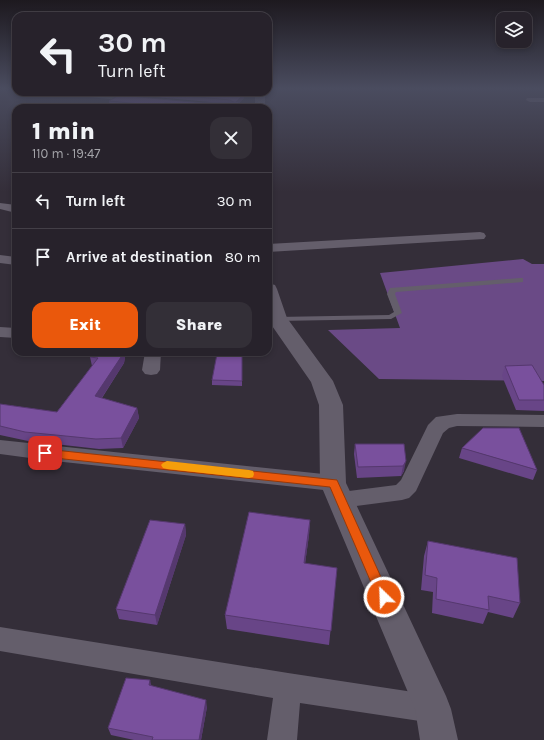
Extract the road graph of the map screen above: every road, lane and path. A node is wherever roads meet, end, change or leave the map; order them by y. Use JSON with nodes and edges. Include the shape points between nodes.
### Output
{"nodes":[{"id":1,"x":0,"y":206,"type":"edge"},
{"id":2,"x":12,"y":208,"type":"edge"},
{"id":3,"x":480,"y":236,"type":"dead end"},
{"id":4,"x":272,"y":248,"type":"edge"},
{"id":5,"x":0,"y":260,"type":"edge"},
{"id":6,"x":12,"y":261,"type":"edge"},
{"id":7,"x":520,"y":280,"type":"dead end"},
{"id":8,"x":273,"y":319,"type":"edge"},
{"id":9,"x":0,"y":332,"type":"edge"},
{"id":10,"x":12,"y":333,"type":"edge"},
{"id":11,"x":153,"y":356,"type":"edge"},
{"id":12,"x":151,"y":370,"type":"dead end"},
{"id":13,"x":544,"y":421,"type":"edge"},
{"id":14,"x":0,"y":447,"type":"edge"},
{"id":15,"x":337,"y":491,"type":"junction"},
{"id":16,"x":0,"y":639,"type":"edge"},
{"id":17,"x":288,"y":687,"type":"junction"},
{"id":18,"x":433,"y":709,"type":"junction"},
{"id":19,"x":282,"y":740,"type":"edge"},
{"id":20,"x":439,"y":740,"type":"edge"}],
"edges":[{"from":1,"to":2,"type":"street"},
{"from":3,"to":4,"type":"street"},
{"from":5,"to":6,"type":"street"},
{"from":7,"to":8,"type":"lane","via":[[393,290],[391,294],[398,313],[391,317]]},
{"from":8,"to":15,"type":"street","via":[[322,381],[331,405]]},
{"from":9,"to":10,"type":"street"},
{"from":11,"to":12,"type":"street"},
{"from":13,"to":15,"type":"street","via":[[443,422],[435,430],[409,485],[402,492]]},
{"from":14,"to":15,"type":"street"},
{"from":15,"to":18,"type":"street"},
{"from":16,"to":17,"type":"street"},
{"from":17,"to":18,"type":"street"},
{"from":17,"to":19,"type":"street"},
{"from":18,"to":20,"type":"street"}]}
